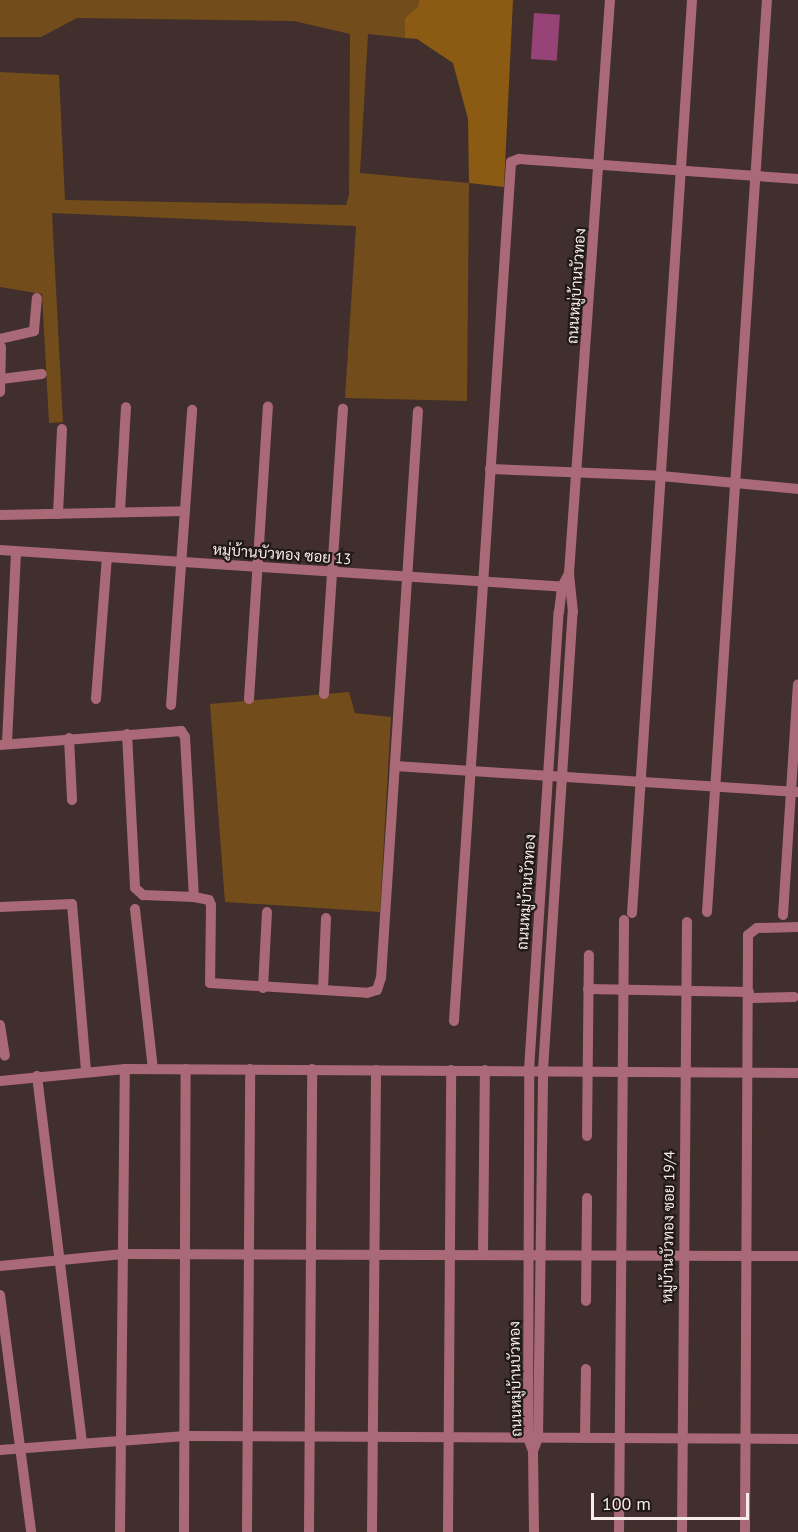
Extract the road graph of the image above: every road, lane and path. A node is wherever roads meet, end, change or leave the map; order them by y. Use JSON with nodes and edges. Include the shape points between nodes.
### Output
{"nodes":[{"id":1,"x":610,"y":0,"type":"edge"},
{"id":2,"x":692,"y":0,"type":"edge"},
{"id":3,"x":767,"y":0,"type":"edge"},
{"id":4,"x":599,"y":164,"type":"junction"},
{"id":5,"x":681,"y":170,"type":"junction"},
{"id":6,"x":755,"y":176,"type":"junction"},
{"id":7,"x":798,"y":179,"type":"edge"},
{"id":8,"x":37,"y":298,"type":"dead end"},
{"id":9,"x":1,"y":343,"type":"edge"},
{"id":10,"x":42,"y":374,"type":"dead end"},
{"id":11,"x":0,"y":379,"type":"edge"},
{"id":12,"x":0,"y":392,"type":"edge"},
{"id":13,"x":126,"y":407,"type":"dead end"},
{"id":14,"x":268,"y":407,"type":"dead end"},
{"id":15,"x":343,"y":409,"type":"dead end"},
{"id":16,"x":192,"y":410,"type":"dead end"},
{"id":17,"x":418,"y":411,"type":"dead end"},
{"id":18,"x":62,"y":429,"type":"dead end"},
{"id":19,"x":490,"y":469,"type":"junction"},
{"id":20,"x":578,"y":473,"type":"junction"},
{"id":21,"x":661,"y":476,"type":"junction"},
{"id":22,"x":736,"y":483,"type":"junction"},
{"id":23,"x":798,"y":489,"type":"edge"},
{"id":24,"x":120,"y":511,"type":"junction"},
{"id":25,"x":184,"y":511,"type":"junction"},
{"id":26,"x":58,"y":514,"type":"junction"},
{"id":27,"x":0,"y":515,"type":"edge"},
{"id":28,"x":0,"y":550,"type":"edge"},
{"id":29,"x":16,"y":552,"type":"junction"},
{"id":30,"x":107,"y":557,"type":"junction"},
{"id":31,"x":181,"y":562,"type":"junction"},
{"id":32,"x":257,"y":568,"type":"junction"},
{"id":33,"x":332,"y":573,"type":"junction"},
{"id":34,"x":408,"y":578,"type":"junction"},
{"id":35,"x":482,"y":581,"type":"junction"},
{"id":36,"x":567,"y":587,"type":"junction"},
{"id":37,"x":798,"y":684,"type":"edge"},
{"id":38,"x":324,"y":694,"type":"dead end"},
{"id":39,"x":96,"y":699,"type":"dead end"},
{"id":40,"x":249,"y":699,"type":"dead end"},
{"id":41,"x":171,"y":705,"type":"dead end"},
{"id":42,"x":127,"y":734,"type":"junction"},
{"id":43,"x":69,"y":738,"type":"junction"},
{"id":44,"x":3,"y":744,"type":"edge"},
{"id":45,"x":394,"y":766,"type":"junction"},
{"id":46,"x":470,"y":771,"type":"junction"},
{"id":47,"x":549,"y":776,"type":"junction"},
{"id":48,"x":562,"y":777,"type":"junction"},
{"id":49,"x":640,"y":781,"type":"junction"},
{"id":50,"x":714,"y":786,"type":"junction"},
{"id":51,"x":794,"y":792,"type":"edge"},
{"id":52,"x":72,"y":800,"type":"dead end"},
{"id":53,"x":194,"y":897,"type":"junction"},
{"id":54,"x":0,"y":907,"type":"edge"},
{"id":55,"x":135,"y":909,"type":"dead end"},
{"id":56,"x":267,"y":912,"type":"dead end"},
{"id":57,"x":707,"y":912,"type":"dead end"},
{"id":58,"x":783,"y":915,"type":"dead end"},
{"id":59,"x":326,"y":918,"type":"dead end"},
{"id":60,"x":687,"y":922,"type":"dead end"},
{"id":61,"x":798,"y":927,"type":"edge"},
{"id":62,"x":588,"y":954,"type":"dead end"},
{"id":63,"x":263,"y":988,"type":"junction"},
{"id":64,"x":588,"y":989,"type":"junction"},
{"id":65,"x":624,"y":989,"type":"junction"},
{"id":66,"x":687,"y":989,"type":"junction"},
{"id":67,"x":323,"y":990,"type":"junction"},
{"id":68,"x":748,"y":995,"type":"junction"},
{"id":69,"x":794,"y":997,"type":"dead end"},
{"id":70,"x":454,"y":1021,"type":"dead end"},
{"id":71,"x":0,"y":1025,"type":"edge"},
{"id":72,"x":5,"y":1056,"type":"dead end"},
{"id":73,"x":124,"y":1069,"type":"junction"},
{"id":74,"x":153,"y":1069,"type":"junction"},
{"id":75,"x":186,"y":1069,"type":"junction"},
{"id":76,"x":250,"y":1069,"type":"junction"},
{"id":77,"x":312,"y":1069,"type":"junction"},
{"id":78,"x":86,"y":1070,"type":"junction"},
{"id":79,"x":376,"y":1070,"type":"junction"},
{"id":80,"x":451,"y":1070,"type":"junction"},
{"id":81,"x":485,"y":1070,"type":"junction"},
{"id":82,"x":529,"y":1070,"type":"junction"},
{"id":83,"x":543,"y":1070,"type":"junction"},
{"id":84,"x":587,"y":1071,"type":"junction"},
{"id":85,"x":623,"y":1071,"type":"junction"},
{"id":86,"x":685,"y":1072,"type":"junction"},
{"id":87,"x":748,"y":1073,"type":"junction"},
{"id":88,"x":798,"y":1073,"type":"edge"},
{"id":89,"x":37,"y":1076,"type":"junction"},
{"id":90,"x":0,"y":1081,"type":"edge"},
{"id":91,"x":587,"y":1136,"type":"dead end"},
{"id":92,"x":587,"y":1198,"type":"dead end"},
{"id":93,"x":249,"y":1253,"type":"junction"},
{"id":94,"x":449,"y":1253,"type":"junction"},
{"id":95,"x":123,"y":1254,"type":"junction"},
{"id":96,"x":185,"y":1254,"type":"junction"},
{"id":97,"x":312,"y":1254,"type":"junction"},
{"id":98,"x":374,"y":1254,"type":"junction"},
{"id":99,"x":483,"y":1254,"type":"junction"},
{"id":100,"x":535,"y":1255,"type":"junction"},
{"id":101,"x":586,"y":1256,"type":"junction"},
{"id":102,"x":621,"y":1256,"type":"junction"},
{"id":103,"x":798,"y":1256,"type":"edge"},
{"id":104,"x":747,"y":1257,"type":"junction"},
{"id":105,"x":59,"y":1258,"type":"junction"},
{"id":106,"x":682,"y":1258,"type":"junction"},
{"id":107,"x":0,"y":1266,"type":"edge"},
{"id":108,"x":0,"y":1295,"type":"edge"},
{"id":109,"x":586,"y":1301,"type":"dead end"},
{"id":110,"x":586,"y":1369,"type":"dead end"},
{"id":111,"x":185,"y":1436,"type":"junction"},
{"id":112,"x":248,"y":1437,"type":"junction"},
{"id":113,"x":310,"y":1437,"type":"junction"},
{"id":114,"x":121,"y":1438,"type":"junction"},
{"id":115,"x":373,"y":1438,"type":"junction"},
{"id":116,"x":533,"y":1438,"type":"junction"},
{"id":117,"x":585,"y":1438,"type":"junction"},
{"id":118,"x":619,"y":1438,"type":"junction"},
{"id":119,"x":448,"y":1439,"type":"junction"},
{"id":120,"x":798,"y":1439,"type":"edge"},
{"id":121,"x":682,"y":1440,"type":"junction"},
{"id":122,"x":745,"y":1440,"type":"junction"},
{"id":123,"x":82,"y":1441,"type":"junction"},
{"id":124,"x":20,"y":1448,"type":"junction"},
{"id":125,"x":0,"y":1450,"type":"edge"},
{"id":126,"x":31,"y":1532,"type":"edge"},
{"id":127,"x":120,"y":1532,"type":"edge"},
{"id":128,"x":184,"y":1532,"type":"edge"},
{"id":129,"x":247,"y":1532,"type":"edge"},
{"id":130,"x":309,"y":1532,"type":"edge"},
{"id":131,"x":372,"y":1532,"type":"edge"},
{"id":132,"x":448,"y":1532,"type":"edge"},
{"id":133,"x":534,"y":1532,"type":"edge"},
{"id":134,"x":619,"y":1532,"type":"edge"},
{"id":135,"x":682,"y":1532,"type":"edge"},
{"id":136,"x":745,"y":1532,"type":"edge"}],
"edges":[{"from":1,"to":4,"type":"street","name":"ถนนหมู่บ้านบัวทอง"},
{"from":2,"to":5,"type":"street"},
{"from":3,"to":6,"type":"street"},
{"from":4,"to":5,"type":"street"},
{"from":4,"to":19,"type":"street","via":[[511,162]]},
{"from":4,"to":20,"type":"street","name":"ถนนหมู่บ้านบัวทอง"},
{"from":5,"to":6,"type":"street"},
{"from":5,"to":21,"type":"street"},
{"from":6,"to":7,"type":"street"},
{"from":6,"to":22,"type":"street"},
{"from":8,"to":9,"type":"street","via":[[34,331]]},
{"from":9,"to":11,"type":"street"},
{"from":10,"to":11,"type":"street"},
{"from":11,"to":12,"type":"street"},
{"from":13,"to":24,"type":"street"},
{"from":14,"to":32,"type":"street"},
{"from":15,"to":33,"type":"street"},
{"from":16,"to":25,"type":"street"},
{"from":17,"to":34,"type":"street"},
{"from":18,"to":26,"type":"street"},
{"from":19,"to":20,"type":"street"},
{"from":19,"to":35,"type":"street"},
{"from":20,"to":21,"type":"street"},
{"from":20,"to":36,"type":"street","name":"ถนนหมู่บ้านบัวทอง"},
{"from":21,"to":22,"type":"street"},
{"from":21,"to":49,"type":"street"},
{"from":22,"to":23,"type":"street"},
{"from":22,"to":50,"type":"street"},
{"from":24,"to":25,"type":"street"},
{"from":24,"to":26,"type":"street"},
{"from":25,"to":31,"type":"street"},
{"from":26,"to":27,"type":"street"},
{"from":28,"to":29,"type":"street","name":"หมู่บ้านบัวทอง ซอย 13"},
{"from":29,"to":30,"type":"street","name":"หมู่บ้านบัวทอง ซอย 13"},
{"from":29,"to":44,"type":"street"},
{"from":30,"to":31,"type":"street","name":"หมู่บ้านบัวทอง ซอย 13"},
{"from":30,"to":39,"type":"street"},
{"from":31,"to":32,"type":"street","name":"หมู่บ้านบัวทอง ซอย 13"},
{"from":31,"to":41,"type":"street"},
{"from":32,"to":33,"type":"street","name":"หมู่บ้านบัวทอง ซอย 13"},
{"from":32,"to":40,"type":"street"},
{"from":33,"to":34,"type":"street","name":"หมู่บ้านบัวทอง ซอย 13"},
{"from":33,"to":38,"type":"street"},
{"from":34,"to":35,"type":"street","name":"หมู่บ้านบัวทอง ซอย 13"},
{"from":34,"to":45,"type":"street"},
{"from":35,"to":36,"type":"street","name":"หมู่บ้านบัวทอง ซอย 13"},
{"from":35,"to":46,"type":"street"},
{"from":36,"to":47,"type":"street","name":"ถนนหมู่บ้านบัวทอง"},
{"from":36,"to":48,"type":"street","name":"ถนนหมู่บ้านบัวทอง"},
{"from":37,"to":51,"type":"street"},
{"from":42,"to":43,"type":"street"},
{"from":42,"to":53,"type":"street","via":[[135,888],[143,895]]},
{"from":42,"to":53,"type":"street","via":[[176,730],[185,737]]},
{"from":43,"to":44,"type":"street"},
{"from":43,"to":52,"type":"street"},
{"from":45,"to":46,"type":"street"},
{"from":45,"to":67,"type":"street","via":[[380,986],[373,992]]},
{"from":46,"to":47,"type":"street"},
{"from":46,"to":70,"type":"street"},
{"from":47,"to":48,"type":"street"},
{"from":47,"to":82,"type":"street","name":"ถนนหมู่บ้านบัวทอง"},
{"from":48,"to":49,"type":"street"},
{"from":48,"to":83,"type":"street","name":"ถนนหมู่บ้านบัวทอง"},
{"from":49,"to":50,"type":"street"},
{"from":49,"to":65,"type":"street"},
{"from":50,"to":51,"type":"street"},
{"from":50,"to":57,"type":"street"},
{"from":51,"to":58,"type":"street"},
{"from":53,"to":63,"type":"street","via":[[209,900],[211,905],[210,983]]},
{"from":54,"to":78,"type":"street","via":[[72,904]]},
{"from":55,"to":74,"type":"street"},
{"from":56,"to":63,"type":"street"},
{"from":59,"to":67,"type":"street"},
{"from":60,"to":66,"type":"street","name":"หมู่บ้านบัวทอง ซอย 19/4"},
{"from":61,"to":68,"type":"street","via":[[749,931]]},
{"from":62,"to":64,"type":"street"},
{"from":63,"to":67,"type":"street"},
{"from":64,"to":65,"type":"street"},
{"from":64,"to":84,"type":"street"},
{"from":65,"to":66,"type":"street"},
{"from":65,"to":85,"type":"street"},
{"from":66,"to":68,"type":"street"},
{"from":66,"to":86,"type":"street","name":"หมู่บ้านบัวทอง ซอย 19/4"},
{"from":68,"to":69,"type":"street"},
{"from":68,"to":87,"type":"street"},
{"from":71,"to":72,"type":"street"},
{"from":73,"to":74,"type":"street"},
{"from":73,"to":78,"type":"street"},
{"from":73,"to":95,"type":"street"},
{"from":74,"to":75,"type":"street"},
{"from":75,"to":76,"type":"street"},
{"from":75,"to":96,"type":"street"},
{"from":76,"to":77,"type":"street"},
{"from":76,"to":93,"type":"street"},
{"from":77,"to":79,"type":"street"},
{"from":77,"to":97,"type":"street"},
{"from":78,"to":89,"type":"street"},
{"from":79,"to":80,"type":"street"},
{"from":79,"to":98,"type":"street"},
{"from":80,"to":81,"type":"street"},
{"from":80,"to":94,"type":"street"},
{"from":81,"to":82,"type":"street"},
{"from":81,"to":99,"type":"street"},
{"from":82,"to":83,"type":"street"},
{"from":82,"to":100,"type":"street","name":"ถนนหมู่บ้านบัวทอง"},
{"from":83,"to":84,"type":"street"},
{"from":83,"to":100,"type":"street","name":"ถนนหมู่บ้านบัวทอง"},
{"from":84,"to":85,"type":"street"},
{"from":84,"to":91,"type":"street"},
{"from":85,"to":86,"type":"street"},
{"from":85,"to":102,"type":"street"},
{"from":86,"to":87,"type":"street"},
{"from":86,"to":106,"type":"street","name":"หมู่บ้านบัวทอง ซอย 19/4"},
{"from":87,"to":88,"type":"street"},
{"from":87,"to":104,"type":"street"},
{"from":89,"to":90,"type":"street"},
{"from":89,"to":105,"type":"street"},
{"from":92,"to":101,"type":"street"},
{"from":93,"to":96,"type":"street"},
{"from":93,"to":97,"type":"street"},
{"from":93,"to":112,"type":"street"},
{"from":94,"to":98,"type":"street"},
{"from":94,"to":99,"type":"street"},
{"from":94,"to":119,"type":"street"},
{"from":95,"to":96,"type":"street"},
{"from":95,"to":105,"type":"street"},
{"from":95,"to":114,"type":"street"},
{"from":96,"to":111,"type":"street"},
{"from":97,"to":98,"type":"street"},
{"from":97,"to":113,"type":"street"},
{"from":98,"to":115,"type":"street"},
{"from":99,"to":100,"type":"street"},
{"from":100,"to":101,"type":"street"},
{"from":100,"to":116,"type":"street","name":"ถนนหมู่บ้านบัวทอง"},
{"from":101,"to":102,"type":"street"},
{"from":101,"to":109,"type":"street"},
{"from":102,"to":106,"type":"street"},
{"from":102,"to":118,"type":"street"},
{"from":103,"to":104,"type":"street"},
{"from":104,"to":106,"type":"street"},
{"from":104,"to":122,"type":"street"},
{"from":105,"to":107,"type":"street"},
{"from":105,"to":123,"type":"street"},
{"from":106,"to":121,"type":"street","name":"หมู่บ้านบัวทอง ซอย 19/4"},
{"from":108,"to":124,"type":"street"},
{"from":110,"to":117,"type":"street"},
{"from":111,"to":112,"type":"street"},
{"from":111,"to":114,"type":"street"},
{"from":111,"to":128,"type":"street"},
{"from":112,"to":113,"type":"street"},
{"from":112,"to":129,"type":"street"},
{"from":113,"to":115,"type":"street"},
{"from":113,"to":130,"type":"street"},
{"from":114,"to":123,"type":"street"},
{"from":114,"to":127,"type":"street"},
{"from":115,"to":119,"type":"street"},
{"from":115,"to":131,"type":"street"},
{"from":116,"to":117,"type":"street"},
{"from":116,"to":119,"type":"street"},
{"from":116,"to":133,"type":"street","name":"ถนนหมู่บ้านบัวทอง"},
{"from":117,"to":118,"type":"street"},
{"from":118,"to":121,"type":"street"},
{"from":118,"to":134,"type":"street"},
{"from":119,"to":132,"type":"street"},
{"from":120,"to":122,"type":"street"},
{"from":121,"to":122,"type":"street"},
{"from":121,"to":135,"type":"street","name":"หมู่บ้านบัวทอง ซอย 19/4"},
{"from":122,"to":136,"type":"street"},
{"from":123,"to":124,"type":"street"},
{"from":124,"to":125,"type":"street"},
{"from":124,"to":126,"type":"street"}]}
